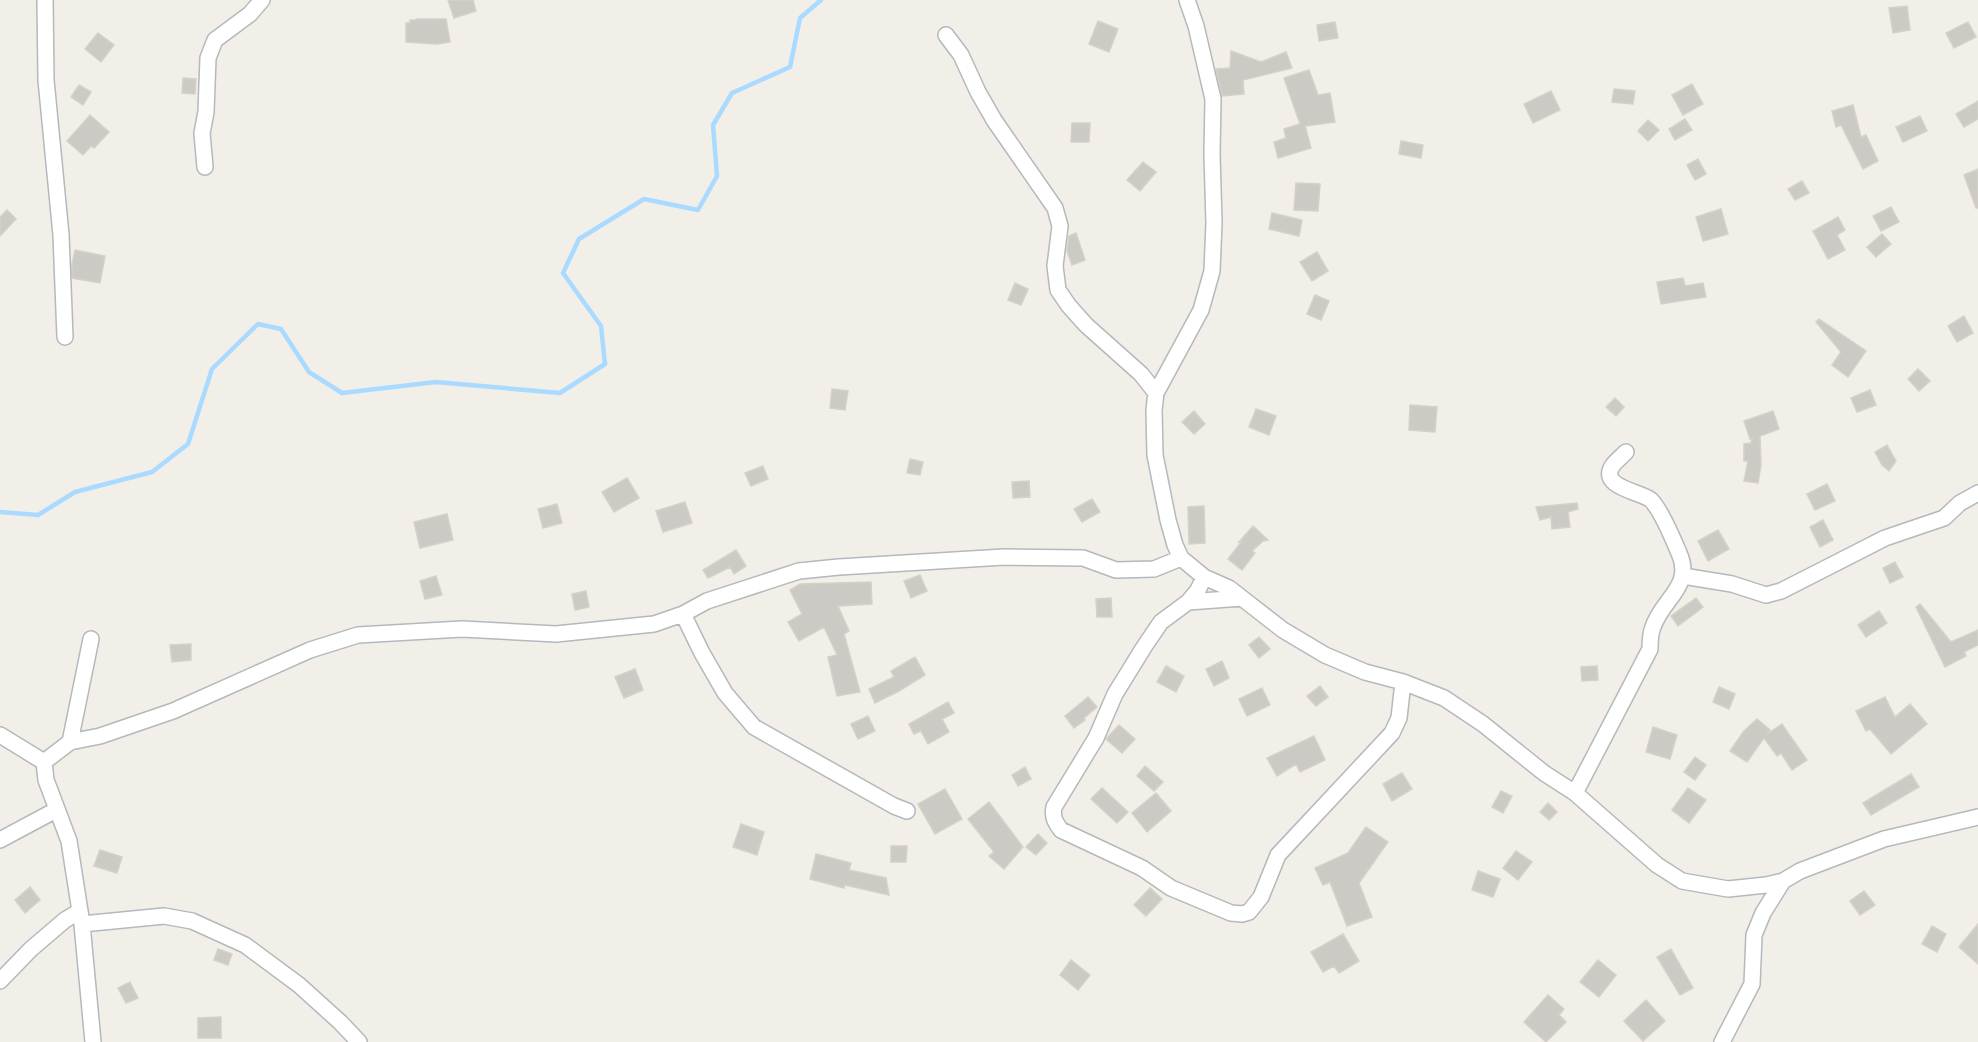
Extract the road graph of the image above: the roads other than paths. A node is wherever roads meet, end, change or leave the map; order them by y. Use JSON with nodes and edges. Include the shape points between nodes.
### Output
{"nodes":[{"id":1,"x":45,"y":0,"type":"edge"},
{"id":2,"x":262,"y":0,"type":"edge"},
{"id":3,"x":1187,"y":0,"type":"edge"},
{"id":4,"x":946,"y":35,"type":"dead end"},
{"id":5,"x":205,"y":166,"type":"dead end"},
{"id":6,"x":65,"y":337,"type":"dead end"},
{"id":7,"x":1156,"y":393,"type":"junction"},
{"id":8,"x":1626,"y":452,"type":"dead end"},
{"id":9,"x":1978,"y":493,"type":"edge"},
{"id":10,"x":1181,"y":558,"type":"junction"},
{"id":11,"x":1683,"y":576,"type":"junction"},
{"id":12,"x":1204,"y":577,"type":"junction"},
{"id":13,"x":1242,"y":598,"type":"junction"},
{"id":14,"x":1188,"y":602,"type":"junction"},
{"id":15,"x":683,"y":614,"type":"junction"},
{"id":16,"x":91,"y":639,"type":"dead end"},
{"id":17,"x":1403,"y":682,"type":"junction"},
{"id":18,"x":0,"y":735,"type":"edge"},
{"id":19,"x":70,"y":742,"type":"junction"},
{"id":20,"x":44,"y":762,"type":"junction"},
{"id":21,"x":1575,"y":793,"type":"junction"},
{"id":22,"x":56,"y":810,"type":"junction"},
{"id":23,"x":907,"y":811,"type":"dead end"},
{"id":24,"x":1978,"y":817,"type":"edge"},
{"id":25,"x":0,"y":840,"type":"edge"},
{"id":26,"x":1783,"y":881,"type":"junction"},
{"id":27,"x":81,"y":917,"type":"junction"},
{"id":28,"x":2,"y":974,"type":"edge"},
{"id":29,"x":93,"y":1042,"type":"edge"},
{"id":30,"x":359,"y":1042,"type":"edge"},
{"id":31,"x":1722,"y":1042,"type":"edge"}],
"edges":[{"from":1,"to":6,"type":"street","via":[[46,80],[61,235]]},
{"from":2,"to":5,"type":"street","via":[[212,46],[202,133]]},
{"from":3,"to":7,"type":"street","via":[[1213,99],[1212,271],[1201,310]]},
{"from":4,"to":7,"type":"street","via":[[962,55],[994,120],[1055,208],[1060,226],[1055,266],[1058,290],[1086,325],[1141,374]]},
{"from":7,"to":10,"type":"street","via":[[1155,455],[1168,520]]},
{"from":8,"to":11,"type":"street","via":[[1613,465],[1611,477],[1619,487],[1651,501],[1684,564]]},
{"from":9,"to":11,"type":"street","via":[[1944,518],[1885,538],[1766,596],[1731,584]]},
{"from":10,"to":12,"type":"street"},
{"from":10,"to":15,"type":"street","via":[[1154,569],[1116,570],[1083,558],[1004,556],[798,571],[707,601]]},
{"from":11,"to":21,"type":"street","via":[[1653,625],[1650,649]]},
{"from":12,"to":13,"type":"street"},
{"from":12,"to":14,"type":"street"},
{"from":13,"to":14,"type":"street"},
{"from":13,"to":17,"type":"street","via":[[1282,630],[1325,655]]},
{"from":14,"to":17,"type":"street","via":[[1161,622],[1144,647],[1052,814],[1061,830],[1142,868],[1171,888],[1231,913],[1249,912],[1261,897],[1278,855],[1392,733],[1400,718]]},
{"from":15,"to":19,"type":"street","via":[[654,624],[556,634],[462,628],[358,635],[310,650],[173,711]]},
{"from":15,"to":23,"type":"street","via":[[725,693],[754,727]]},
{"from":16,"to":19,"type":"street"},
{"from":17,"to":21,"type":"street","via":[[1444,698]]},
{"from":18,"to":20,"type":"street"},
{"from":19,"to":20,"type":"street"},
{"from":20,"to":22,"type":"street"},
{"from":21,"to":26,"type":"street","via":[[1657,866],[1682,881],[1728,889]]},
{"from":22,"to":25,"type":"street"},
{"from":22,"to":27,"type":"street","via":[[69,842]]},
{"from":24,"to":26,"type":"street","via":[[1884,839]]},
{"from":26,"to":31,"type":"street","via":[[1754,935],[1752,984]]},
{"from":27,"to":28,"type":"street","via":[[65,920]]},
{"from":27,"to":29,"type":"street"},
{"from":27,"to":30,"type":"street","via":[[164,916],[192,921],[245,945],[299,984]]}]}
